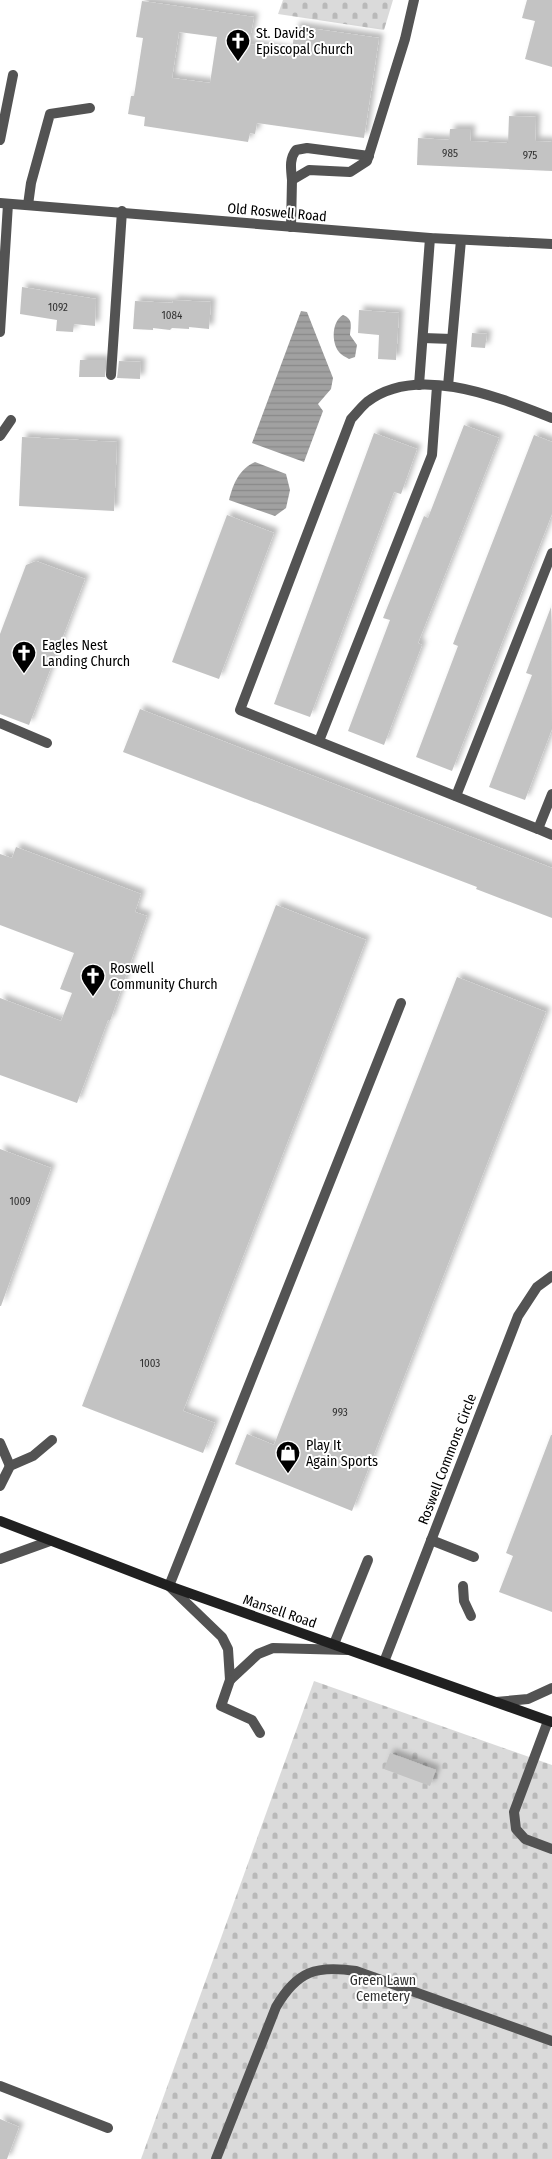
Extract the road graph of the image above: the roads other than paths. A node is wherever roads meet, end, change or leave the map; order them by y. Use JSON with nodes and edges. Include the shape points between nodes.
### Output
{"nodes":[{"id":1,"x":414,"y":0,"type":"edge"},
{"id":2,"x":13,"y":74,"type":"dead end"},
{"id":3,"x":90,"y":108,"type":"dead end"},
{"id":4,"x":0,"y":140,"type":"edge"},
{"id":5,"x":369,"y":156,"type":"junction"},
{"id":6,"x":292,"y":180,"type":"junction"},
{"id":7,"x":4,"y":203,"type":"edge"},
{"id":8,"x":28,"y":205,"type":"junction"},
{"id":9,"x":122,"y":211,"type":"junction"},
{"id":10,"x":291,"y":227,"type":"junction"},
{"id":11,"x":430,"y":238,"type":"junction"},
{"id":12,"x":460,"y":240,"type":"junction"},
{"id":13,"x":552,"y":244,"type":"edge"},
{"id":14,"x":0,"y":332,"type":"edge"},
{"id":15,"x":423,"y":338,"type":"junction"},
{"id":16,"x":452,"y":340,"type":"junction"},
{"id":17,"x":111,"y":375,"type":"dead end"},
{"id":18,"x":419,"y":385,"type":"junction"},
{"id":19,"x":437,"y":386,"type":"junction"},
{"id":20,"x":448,"y":386,"type":"junction"},
{"id":21,"x":552,"y":418,"type":"edge"},
{"id":22,"x":11,"y":420,"type":"dead end"},
{"id":23,"x":0,"y":436,"type":"edge"},
{"id":24,"x":552,"y":552,"type":"edge"},
{"id":25,"x":0,"y":723,"type":"edge"},
{"id":26,"x":319,"y":741,"type":"junction"},
{"id":27,"x":48,"y":743,"type":"dead end"},
{"id":28,"x":552,"y":794,"type":"edge"},
{"id":29,"x":456,"y":796,"type":"junction"},
{"id":30,"x":538,"y":829,"type":"junction"},
{"id":31,"x":552,"y":835,"type":"edge"},
{"id":32,"x":401,"y":1004,"type":"dead end"},
{"id":33,"x":552,"y":1276,"type":"edge"},
{"id":34,"x":52,"y":1440,"type":"dead end"},
{"id":35,"x":0,"y":1443,"type":"edge"},
{"id":36,"x":10,"y":1466,"type":"junction"},
{"id":37,"x":0,"y":1486,"type":"edge"},
{"id":38,"x":0,"y":1521,"type":"edge"},
{"id":39,"x":431,"y":1540,"type":"junction"},
{"id":40,"x":50,"y":1541,"type":"junction"},
{"id":41,"x":474,"y":1557,"type":"dead end"},
{"id":42,"x":0,"y":1559,"type":"edge"},
{"id":43,"x":368,"y":1560,"type":"dead end"},
{"id":44,"x":169,"y":1586,"type":"junction"},
{"id":45,"x":463,"y":1586,"type":"dead end"},
{"id":46,"x":471,"y":1616,"type":"dead end"},
{"id":47,"x":334,"y":1644,"type":"junction"},
{"id":48,"x":350,"y":1650,"type":"junction"},
{"id":49,"x":384,"y":1662,"type":"junction"},
{"id":50,"x":230,"y":1680,"type":"junction"},
{"id":51,"x":552,"y":1688,"type":"edge"},
{"id":52,"x":496,"y":1702,"type":"junction"},
{"id":53,"x":550,"y":1722,"type":"edge"},
{"id":54,"x":260,"y":1733,"type":"dead end"},
{"id":55,"x":552,"y":1849,"type":"edge"},
{"id":56,"x":552,"y":2041,"type":"edge"},
{"id":57,"x":0,"y":2086,"type":"edge"},
{"id":58,"x":108,"y":2128,"type":"dead end"},
{"id":59,"x":216,"y":2159,"type":"edge"}],
"edges":[{"from":1,"to":5,"type":"street"},
{"from":2,"to":4,"type":"street"},
{"from":3,"to":8,"type":"street","via":[[50,114]]},
{"from":5,"to":6,"type":"street","via":[[367,162],[350,172],[309,170]]},
{"from":5,"to":6,"type":"street","via":[[307,148],[296,150],[292,155]]},
{"from":6,"to":10,"type":"street"},
{"from":7,"to":8,"type":"street","name":"Old Roswell Road"},
{"from":7,"to":14,"type":"street"},
{"from":8,"to":9,"type":"street","name":"Old Roswell Road"},
{"from":9,"to":10,"type":"street","name":"Old Roswell Road"},
{"from":9,"to":17,"type":"street"},
{"from":10,"to":11,"type":"street","name":"Old Roswell Road"},
{"from":11,"to":12,"type":"street","name":"Old Roswell Road"},
{"from":11,"to":15,"type":"street"},
{"from":12,"to":13,"type":"street","name":"Old Roswell Road"},
{"from":12,"to":16,"type":"street"},
{"from":15,"to":16,"type":"street"},
{"from":15,"to":18,"type":"street"},
{"from":16,"to":20,"type":"street"},
{"from":18,"to":19,"type":"street"},
{"from":18,"to":26,"type":"street","via":[[388,391],[366,402],[351,420],[240,710]]},
{"from":19,"to":20,"type":"street"},
{"from":19,"to":26,"type":"street","via":[[432,455]]},
{"from":20,"to":21,"type":"street","via":[[498,398]]},
{"from":22,"to":23,"type":"street"},
{"from":24,"to":29,"type":"street"},
{"from":25,"to":27,"type":"street"},
{"from":26,"to":29,"type":"street"},
{"from":28,"to":30,"type":"street"},
{"from":29,"to":30,"type":"street"},
{"from":30,"to":31,"type":"street"},
{"from":32,"to":44,"type":"street"},
{"from":33,"to":39,"type":"street","name":"Roswell Commons Circle","via":[[537,1287],[518,1316]]},
{"from":34,"to":36,"type":"street","via":[[33,1456]]},
{"from":35,"to":36,"type":"street"},
{"from":36,"to":37,"type":"street"},
{"from":38,"to":40,"type":"main road","name":"Mansell Road"},
{"from":39,"to":41,"type":"street"},
{"from":39,"to":49,"type":"street","name":"Roswell Commons Circle"},
{"from":40,"to":42,"type":"street"},
{"from":40,"to":44,"type":"main road","name":"Mansell Road"},
{"from":43,"to":47,"type":"street"},
{"from":44,"to":47,"type":"main road","name":"Mansell Road"},
{"from":44,"to":50,"type":"street","via":[[222,1637],[228,1649]]},
{"from":45,"to":46,"type":"street","via":[[464,1601]]},
{"from":47,"to":48,"type":"main road","name":"Mansell Road"},
{"from":48,"to":49,"type":"main road","name":"Mansell Road"},
{"from":48,"to":50,"type":"street","via":[[273,1648],[258,1654]]},
{"from":49,"to":52,"type":"main road","name":"Mansell Road"},
{"from":50,"to":54,"type":"street","via":[[221,1706],[252,1720]]},
{"from":51,"to":52,"type":"street","via":[[528,1699]]},
{"from":52,"to":53,"type":"main road","name":"Mansell Road"},
{"from":53,"to":55,"type":"street","via":[[514,1812],[516,1828],[525,1839]]},
{"from":56,"to":59,"type":"street","via":[[356,1971],[332,1967],[314,1971],[285,1992],[276,2007]]},
{"from":57,"to":58,"type":"street"}]}
